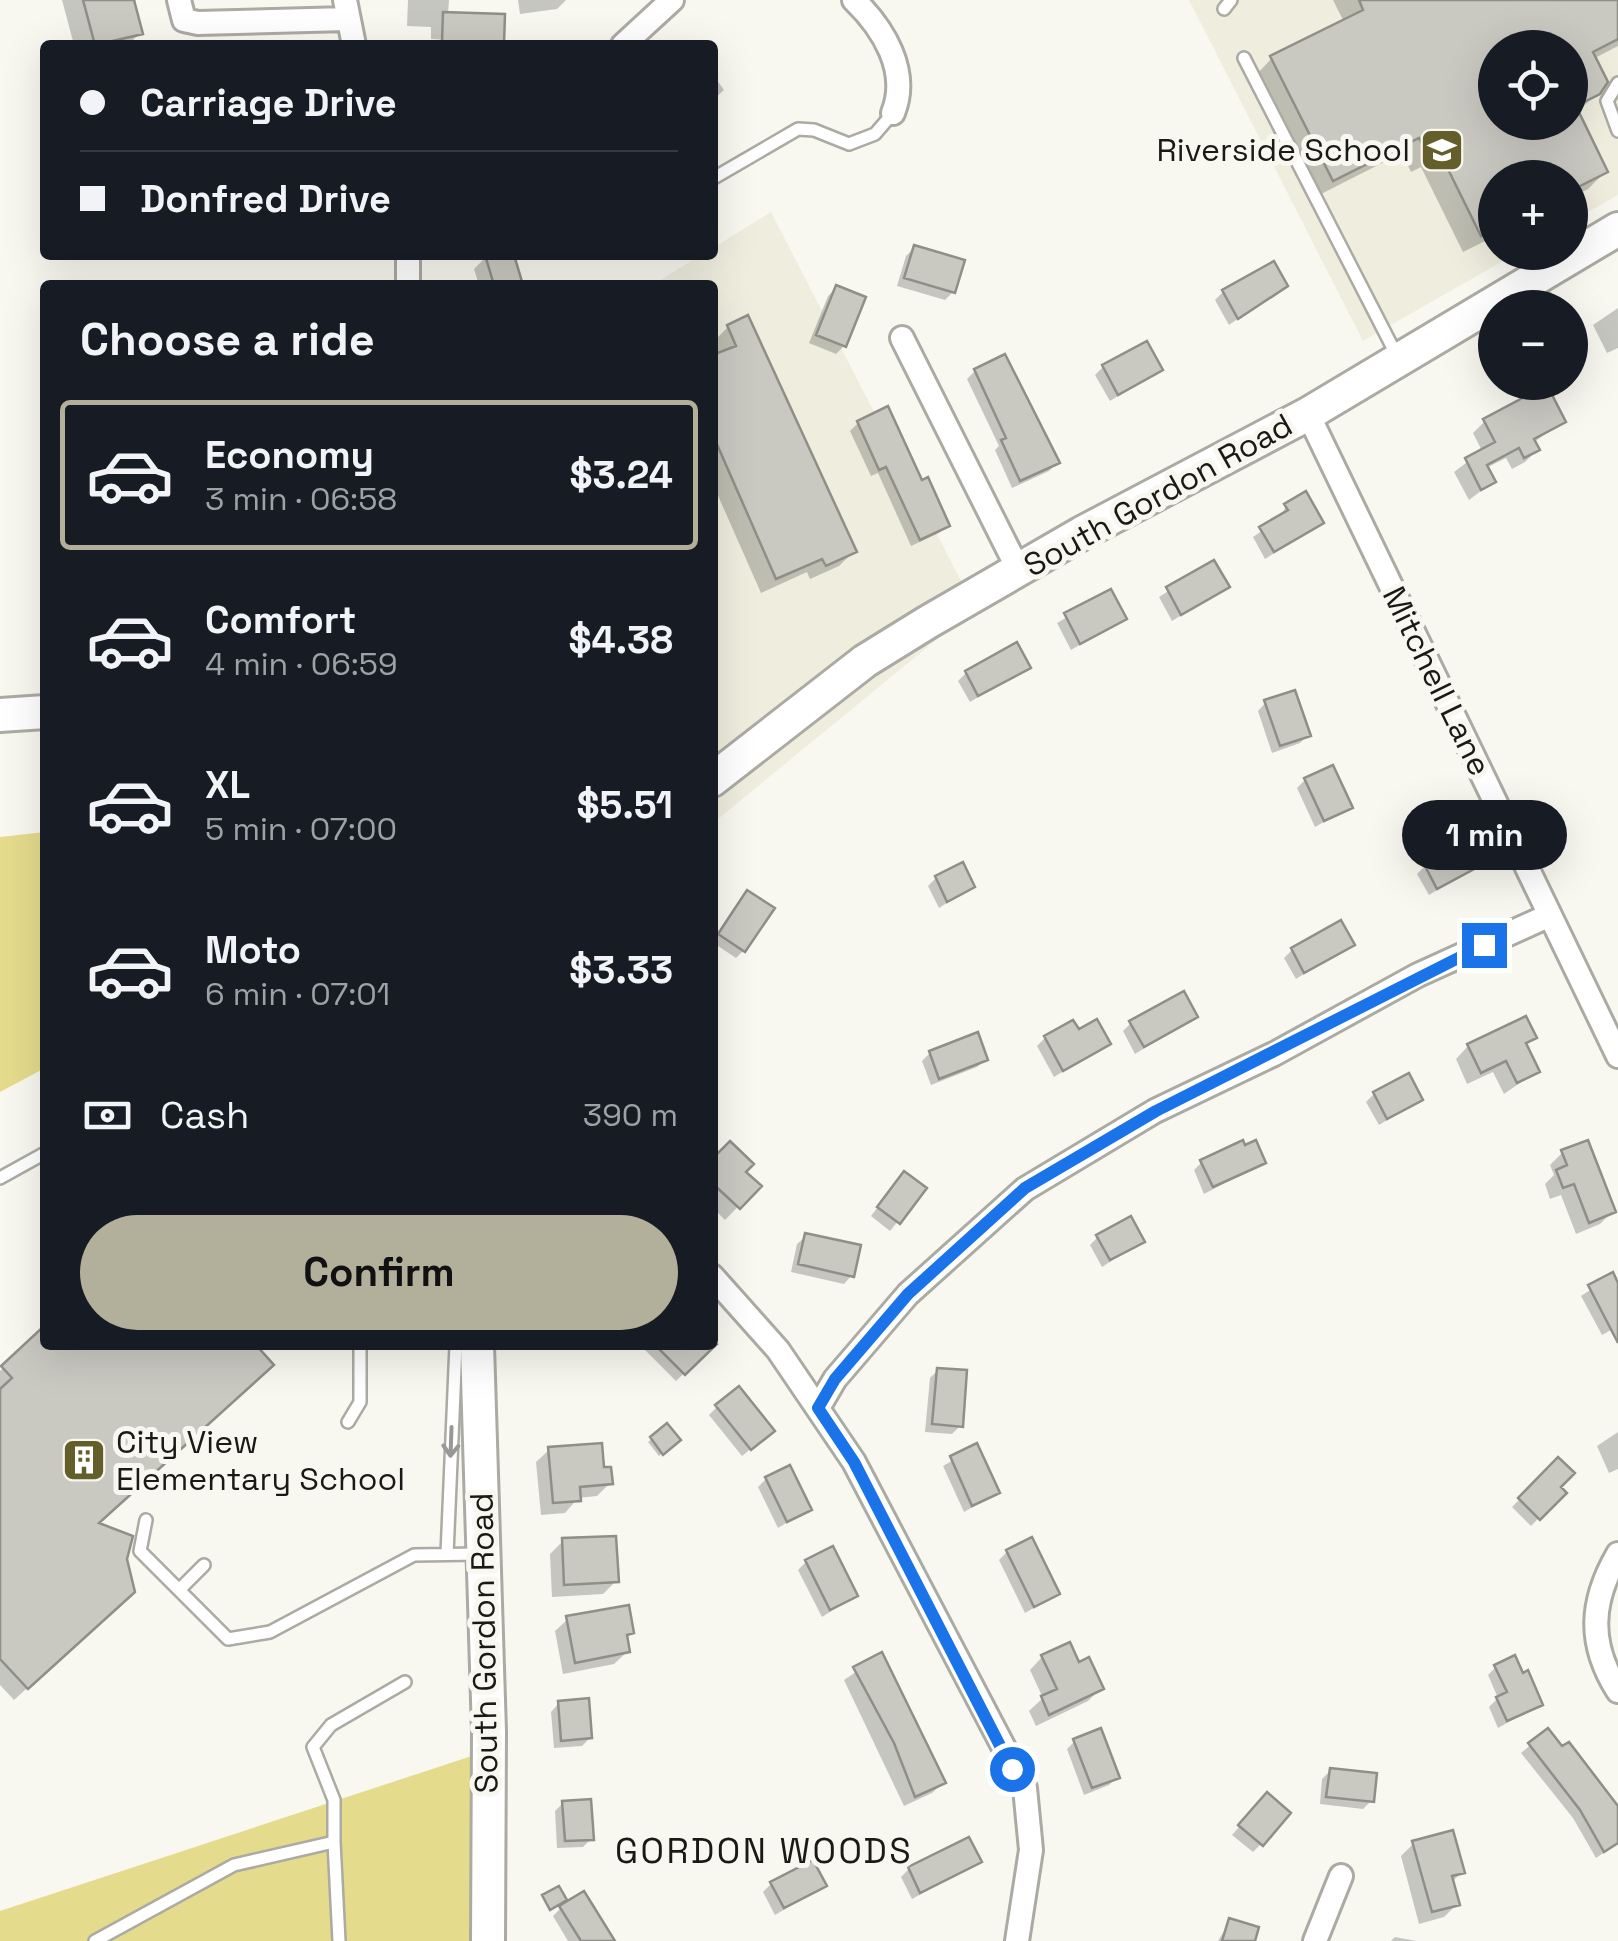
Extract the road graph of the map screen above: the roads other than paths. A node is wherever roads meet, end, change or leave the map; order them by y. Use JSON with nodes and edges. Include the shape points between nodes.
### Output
{"nodes":[{"id":1,"x":179,"y":0,"type":"edge"},
{"id":2,"x":672,"y":0,"type":"edge"},
{"id":3,"x":854,"y":0,"type":"edge"},
{"id":4,"x":346,"y":10,"type":"edge"},
{"id":5,"x":353,"y":40,"type":"edge"},
{"id":6,"x":628,"y":40,"type":"edge"},
{"id":7,"x":1244,"y":58,"type":"dead end"},
{"id":8,"x":1618,"y":83,"type":"edge"},
{"id":9,"x":893,"y":113,"type":"joint"},
{"id":10,"x":1618,"y":131,"type":"edge"},
{"id":11,"x":718,"y":176,"type":"edge"},
{"id":12,"x":1618,"y":230,"type":"edge"},
{"id":13,"x":902,"y":338,"type":"dead end"},
{"id":14,"x":1399,"y":360,"type":"junction"},
{"id":15,"x":1308,"y":414,"type":"junction"},
{"id":16,"x":1018,"y":571,"type":"junction"},
{"id":17,"x":40,"y":712,"type":"edge"},
{"id":18,"x":0,"y":715,"type":"edge"},
{"id":19,"x":718,"y":775,"type":"edge"},
{"id":20,"x":1550,"y":915,"type":"junction"},
{"id":21,"x":1618,"y":1056,"type":"edge"},
{"id":22,"x":40,"y":1156,"type":"edge"},
{"id":23,"x":0,"y":1178,"type":"edge"},
{"id":24,"x":718,"y":1283,"type":"edge"},
{"id":25,"x":360,"y":1350,"type":"edge"},
{"id":26,"x":456,"y":1350,"type":"edge"},
{"id":27,"x":478,"y":1350,"type":"edge"},
{"id":28,"x":818,"y":1408,"type":"junction"},
{"id":29,"x":348,"y":1422,"type":"dead end"},
{"id":30,"x":146,"y":1520,"type":"dead end"},
{"id":31,"x":447,"y":1554,"type":"junction"},
{"id":32,"x":483,"y":1554,"type":"junction"},
{"id":33,"x":1618,"y":1554,"type":"edge"},
{"id":34,"x":204,"y":1565,"type":"dead end"},
{"id":35,"x":179,"y":1590,"type":"junction"},
{"id":36,"x":405,"y":1682,"type":"dead end"},
{"id":37,"x":1618,"y":1691,"type":"edge"},
{"id":38,"x":334,"y":1842,"type":"junction"},
{"id":39,"x":1341,"y":1876,"type":"dead end"},
{"id":40,"x":95,"y":1941,"type":"edge"},
{"id":41,"x":339,"y":1941,"type":"edge"},
{"id":42,"x":488,"y":1941,"type":"edge"},
{"id":43,"x":1018,"y":1941,"type":"edge"},
{"id":44,"x":1316,"y":1941,"type":"edge"}],
"edges":[{"from":1,"to":4,"type":"street","via":[[184,20],[198,24]]},
{"from":2,"to":6,"type":"street"},
{"from":3,"to":9,"type":"street","via":[[885,34],[899,83]]},
{"from":4,"to":5,"type":"street"},
{"from":7,"to":14,"type":"lane"},
{"from":8,"to":10,"type":"lane","via":[[1607,101]]},
{"from":9,"to":11,"type":"lane","via":[[875,134],[849,144],[798,130]]},
{"from":12,"to":14,"type":"street","name":"South Gordon Road"},
{"from":13,"to":16,"type":"street"},
{"from":14,"to":15,"type":"street","name":"South Gordon Road"},
{"from":15,"to":16,"type":"street","name":"South Gordon Road"},
{"from":15,"to":20,"type":"street","name":"Mitchell Lane"},
{"from":16,"to":19,"type":"street","name":"South Gordon Road","via":[[865,661]]},
{"from":17,"to":18,"type":"street"},
{"from":20,"to":21,"type":"street","name":"Mitchell Lane"},
{"from":20,"to":28,"type":"street","via":[[1156,1111],[1025,1188],[908,1294]]},
{"from":22,"to":23,"type":"lane"},
{"from":24,"to":28,"type":"street"},
{"from":25,"to":29,"type":"lane","via":[[360,1402]]},
{"from":26,"to":31,"type":"lane","one_way":true},
{"from":27,"to":32,"type":"street","name":"South Gordon Road"},
{"from":28,"to":43,"type":"street","via":[[854,1462],[1024,1788],[1032,1850]]},
{"from":30,"to":35,"type":"lane","via":[[140,1551]]},
{"from":31,"to":32,"type":"lane"},
{"from":31,"to":35,"type":"lane","via":[[414,1554],[270,1632],[228,1639]]},
{"from":32,"to":42,"type":"street","name":"South Gordon Road"},
{"from":33,"to":37,"type":"street","via":[[1604,1578],[1595,1628],[1601,1664]]},
{"from":34,"to":35,"type":"lane"},
{"from":36,"to":38,"type":"lane","via":[[331,1724],[313,1746],[334,1800]]},
{"from":38,"to":40,"type":"lane","via":[[234,1866]]},
{"from":38,"to":41,"type":"lane"},
{"from":39,"to":44,"type":"street"}]}
